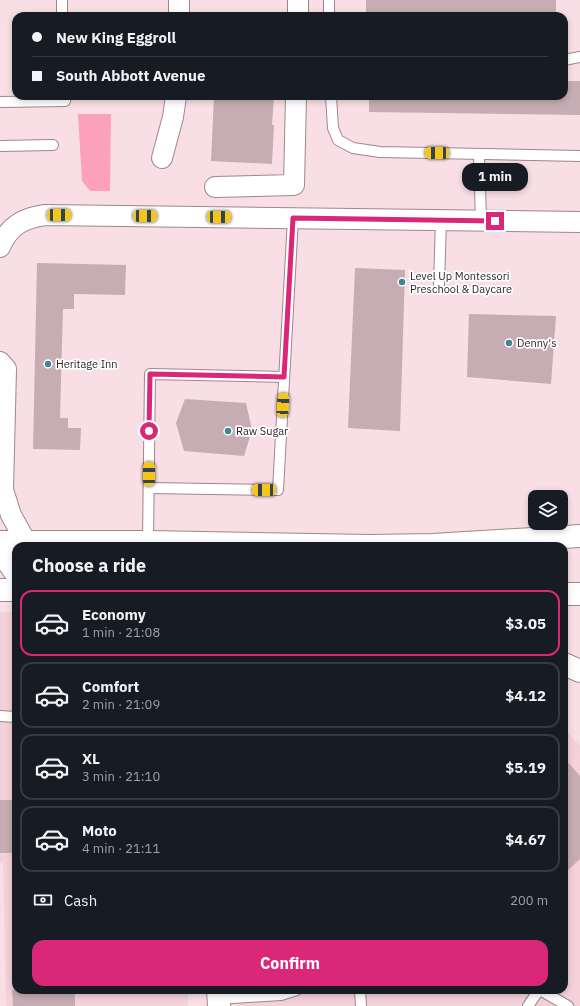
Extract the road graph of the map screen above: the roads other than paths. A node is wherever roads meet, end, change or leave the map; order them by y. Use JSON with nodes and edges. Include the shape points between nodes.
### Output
{"nodes":[{"id":1,"x":62,"y":0,"type":"edge"},
{"id":2,"x":179,"y":0,"type":"edge"},
{"id":3,"x":298,"y":0,"type":"edge"},
{"id":4,"x":329,"y":0,"type":"edge"},
{"id":5,"x":62,"y":12,"type":"edge"},
{"id":6,"x":179,"y":12,"type":"edge"},
{"id":7,"x":298,"y":12,"type":"edge"},
{"id":8,"x":329,"y":12,"type":"edge"},
{"id":9,"x":580,"y":57,"type":"edge"},
{"id":10,"x":568,"y":59,"type":"edge"},
{"id":11,"x":65,"y":100,"type":"edge"},
{"id":12,"x":175,"y":100,"type":"edge"},
{"id":13,"x":296,"y":100,"type":"edge"},
{"id":14,"x":331,"y":100,"type":"edge"},
{"id":15,"x":0,"y":102,"type":"edge"},
{"id":16,"x":53,"y":145,"type":"dead end"},
{"id":17,"x":0,"y":146,"type":"edge"},
{"id":18,"x":479,"y":154,"type":"junction"},
{"id":19,"x":580,"y":156,"type":"edge"},
{"id":20,"x":162,"y":158,"type":"dead end"},
{"id":21,"x":215,"y":188,"type":"dead end"},
{"id":22,"x":293,"y":218,"type":"junction"},
{"id":23,"x":441,"y":220,"type":"junction"},
{"id":24,"x":481,"y":220,"type":"junction"},
{"id":25,"x":580,"y":222,"type":"edge"},
{"id":26,"x":0,"y":246,"type":"edge"},
{"id":27,"x":439,"y":285,"type":"dead end"},
{"id":28,"x":0,"y":362,"type":"edge"},
{"id":29,"x":284,"y":377,"type":"junction"},
{"id":30,"x":148,"y":488,"type":"junction"},
{"id":31,"x":580,"y":536,"type":"edge"},
{"id":32,"x":0,"y":542,"type":"edge"},
{"id":33,"x":26,"y":542,"type":"edge"},
{"id":34,"x":148,"y":542,"type":"edge"},
{"id":35,"x":482,"y":542,"type":"edge"},
{"id":36,"x":12,"y":543,"type":"edge"},
{"id":37,"x":0,"y":551,"type":"edge"},
{"id":38,"x":12,"y":568,"type":"edge"},
{"id":39,"x":0,"y":590,"type":"edge"},
{"id":40,"x":12,"y":590,"type":"edge"},
{"id":41,"x":568,"y":594,"type":"edge"},
{"id":42,"x":580,"y":594,"type":"edge"},
{"id":43,"x":568,"y":666,"type":"edge"},
{"id":44,"x":580,"y":671,"type":"edge"},
{"id":45,"x":0,"y":716,"type":"edge"},
{"id":46,"x":12,"y":717,"type":"edge"},
{"id":47,"x":268,"y":994,"type":"edge"},
{"id":48,"x":281,"y":994,"type":"edge"},
{"id":49,"x":360,"y":994,"type":"edge"},
{"id":50,"x":536,"y":994,"type":"edge"},
{"id":51,"x":546,"y":994,"type":"edge"},
{"id":52,"x":218,"y":998,"type":"edge"},
{"id":53,"x":282,"y":1006,"type":"edge"},
{"id":54,"x":361,"y":1006,"type":"edge"},
{"id":55,"x":528,"y":1006,"type":"edge"},
{"id":56,"x":568,"y":1006,"type":"edge"}],
"edges":[{"from":1,"to":5,"type":"lane"},
{"from":2,"to":6,"type":"street"},
{"from":3,"to":7,"type":"street"},
{"from":4,"to":8,"type":"lane"},
{"from":9,"to":10,"type":"lane"},
{"from":11,"to":15,"type":"lane"},
{"from":12,"to":20,"type":"street"},
{"from":13,"to":21,"type":"street","via":[[294,185]]},
{"from":14,"to":18,"type":"lane","via":[[333,128],[338,140],[353,148],[380,152]]},
{"from":16,"to":17,"type":"lane"},
{"from":18,"to":19,"type":"lane"},
{"from":18,"to":24,"type":"lane"},
{"from":22,"to":23,"type":"street"},
{"from":22,"to":26,"type":"street","via":[[33,216],[17,223],[4,236]]},
{"from":22,"to":29,"type":"lane"},
{"from":23,"to":24,"type":"street"},
{"from":23,"to":27,"type":"lane"},
{"from":24,"to":25,"type":"street"},
{"from":28,"to":33,"type":"street","via":[[6,368],[4,490],[12,516]]},
{"from":29,"to":30,"type":"lane","via":[[278,490]]},
{"from":29,"to":30,"type":"lane","via":[[150,374]]},
{"from":30,"to":34,"type":"lane"},
{"from":31,"to":35,"type":"main road"},
{"from":32,"to":36,"type":"main road"},
{"from":37,"to":38,"type":"main road"},
{"from":39,"to":40,"type":"main road"},
{"from":41,"to":42,"type":"main road"},
{"from":43,"to":44,"type":"main road"},
{"from":45,"to":46,"type":"lane"},
{"from":47,"to":52,"type":"lane"},
{"from":48,"to":53,"type":"lane"},
{"from":49,"to":54,"type":"lane"},
{"from":50,"to":55,"type":"lane"},
{"from":51,"to":56,"type":"lane"}]}
